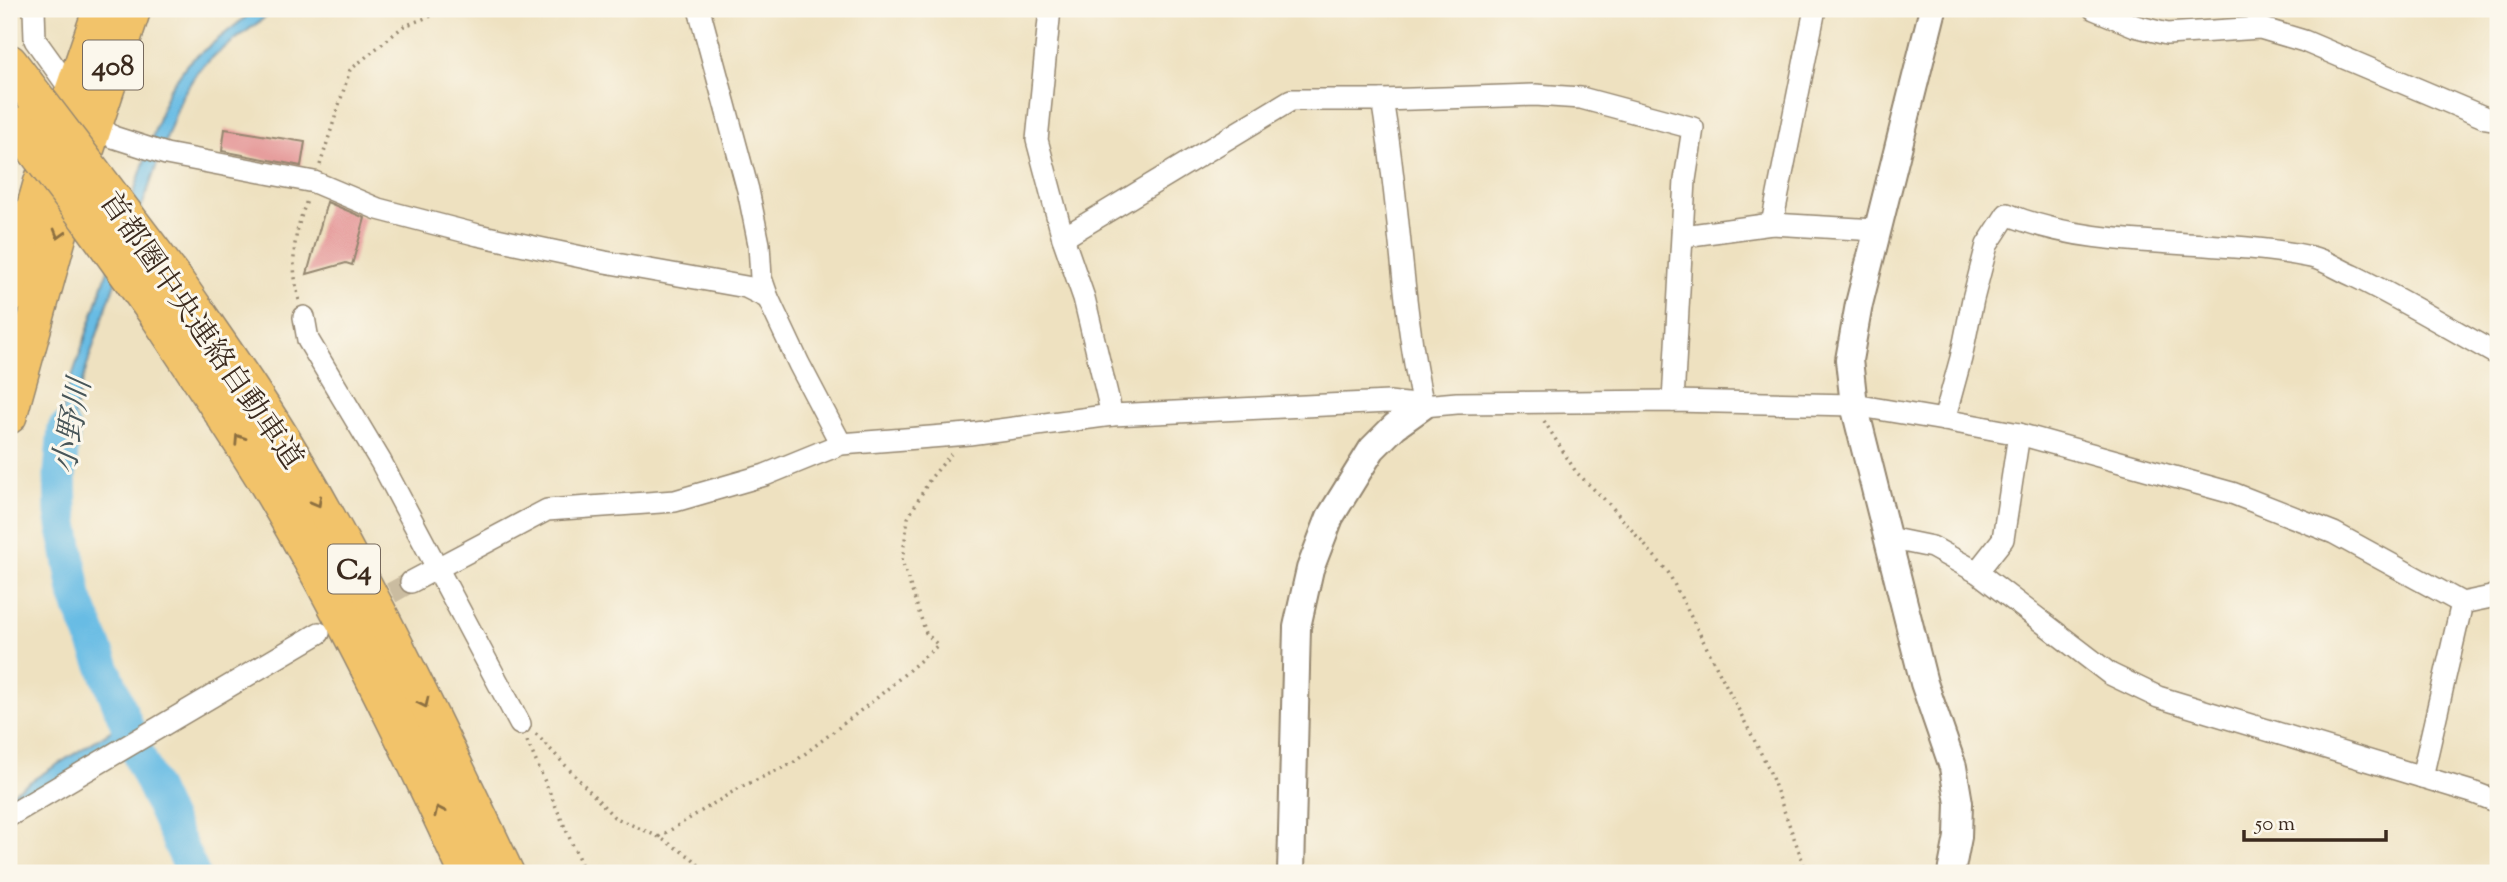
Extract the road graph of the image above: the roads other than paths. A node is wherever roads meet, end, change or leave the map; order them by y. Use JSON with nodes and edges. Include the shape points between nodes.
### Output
{"nodes":[{"id":1,"x":34,"y":9,"type":"edge"},
{"id":2,"x":101,"y":9,"type":"edge"},
{"id":3,"x":133,"y":9,"type":"edge"},
{"id":4,"x":699,"y":9,"type":"edge"},
{"id":5,"x":1050,"y":9,"type":"edge"},
{"id":6,"x":1815,"y":9,"type":"edge"},
{"id":7,"x":1933,"y":9,"type":"edge"},
{"id":8,"x":2094,"y":9,"type":"edge"},
{"id":9,"x":71,"y":92,"type":"junction"},
{"id":10,"x":15,"y":97,"type":"edge"},
{"id":11,"x":1382,"y":100,"type":"junction"},
{"id":12,"x":2498,"y":120,"type":"edge"},
{"id":13,"x":94,"y":122,"type":"junction"},
{"id":14,"x":1772,"y":224,"type":"junction"},
{"id":15,"x":1876,"y":230,"type":"junction"},
{"id":16,"x":1684,"y":236,"type":"junction"},
{"id":17,"x":1063,"y":238,"type":"junction"},
{"id":18,"x":9,"y":296,"type":"edge"},
{"id":19,"x":768,"y":298,"type":"junction"},
{"id":20,"x":304,"y":317,"type":"road end"},
{"id":21,"x":2498,"y":355,"type":"edge"},
{"id":22,"x":1673,"y":401,"type":"junction"},
{"id":23,"x":1854,"y":405,"type":"junction"},
{"id":24,"x":1423,"y":406,"type":"junction"},
{"id":25,"x":1112,"y":415,"type":"junction"},
{"id":26,"x":9,"y":416,"type":"edge"},
{"id":27,"x":1944,"y":420,"type":"junction"},
{"id":28,"x":2019,"y":435,"type":"junction"},
{"id":29,"x":841,"y":444,"type":"junction"},
{"id":30,"x":1888,"y":538,"type":"junction"},
{"id":31,"x":438,"y":567,"type":"junction"},
{"id":32,"x":1977,"y":572,"type":"junction"},
{"id":33,"x":411,"y":582,"type":"tunnel mouth"},
{"id":34,"x":2498,"y":593,"type":"edge"},
{"id":35,"x":2462,"y":603,"type":"junction"},
{"id":36,"x":319,"y":633,"type":"dead end"},
{"id":37,"x":520,"y":724,"type":"road end"},
{"id":38,"x":2422,"y":777,"type":"junction"},
{"id":39,"x":2498,"y":802,"type":"edge"},
{"id":40,"x":9,"y":816,"type":"edge"},
{"id":41,"x":468,"y":873,"type":"edge"},
{"id":42,"x":505,"y":873,"type":"edge"},
{"id":43,"x":1291,"y":873,"type":"edge"},
{"id":44,"x":1951,"y":873,"type":"edge"}],
"edges":[{"from":1,"to":9,"type":"street","via":[[35,40]]},
{"from":2,"to":9,"type":"highway","number":"408"},
{"from":3,"to":13,"type":"highway","number":"408"},
{"from":4,"to":19,"type":"street","via":[[748,190]]},
{"from":5,"to":17,"type":"street","via":[[1037,140]]},
{"from":6,"to":14,"type":"street"},
{"from":7,"to":15,"type":"street"},
{"from":8,"to":12,"type":"street","via":[[2167,34],[2260,28],[2304,41]]},
{"from":9,"to":13,"type":"street"},
{"from":9,"to":18,"type":"highway","number":"408"},
{"from":41,"to":10,"type":"highway","name":"首都圏中央連絡自動車道","number":"C4","one_way":true,"bridge":true,"via":[[413,753],[269,485],[89,218]]},
{"from":10,"to":42,"type":"highway","name":"首都圏中央連絡自動車道","number":"C4","one_way":true,"bridge":true,"via":[[174,280],[294,461],[382,618]]},
{"from":11,"to":16,"type":"street","via":[[1581,98],[1693,128],[1685,180]]},
{"from":11,"to":17,"type":"street","via":[[1291,100]]},
{"from":11,"to":24,"type":"street"},
{"from":13,"to":19,"type":"street","via":[[113,137],[166,154],[314,182],[378,209],[478,235],[746,287]]},
{"from":13,"to":26,"type":"highway","number":"408","one_way":true},
{"from":14,"to":15,"type":"street"},
{"from":14,"to":16,"type":"street"},
{"from":15,"to":23,"type":"street","via":[[1849,360]]},
{"from":16,"to":22,"type":"street"},
{"from":17,"to":25,"type":"street","via":[[1084,298]]},
{"from":19,"to":29,"type":"street"},
{"from":20,"to":31,"type":"street","via":[[308,340]]},
{"from":21,"to":27,"type":"street","via":[[2376,286],[2314,257],[2091,235],[2035,226],[2007,214],[1987,245]]},
{"from":22,"to":23,"type":"street"},
{"from":22,"to":24,"type":"street"},
{"from":23,"to":27,"type":"street"},
{"from":23,"to":30,"type":"street"},
{"from":24,"to":25,"type":"street","via":[[1389,402]]},
{"from":24,"to":43,"type":"street","via":[[1372,449],[1330,517],[1310,569],[1297,627]]},
{"from":25,"to":29,"type":"street","via":[[969,434]]},
{"from":27,"to":28,"type":"street"},
{"from":28,"to":32,"type":"street","via":[[2003,539]]},
{"from":28,"to":35,"type":"street","via":[[2245,498],[2334,533]]},
{"from":29,"to":31,"type":"street","via":[[765,475],[675,501],[547,510]]},
{"from":30,"to":32,"type":"street","via":[[1932,547]]},
{"from":30,"to":44,"type":"street","via":[[1924,683],[1953,767],[1959,803]]},
{"from":31,"to":33,"type":"street"},
{"from":31,"to":37,"type":"street"},
{"from":32,"to":38,"type":"street","via":[[2110,674],[2158,697]]},
{"from":34,"to":35,"type":"street"},
{"from":35,"to":38,"type":"street"},
{"from":36,"to":40,"type":"street"},
{"from":38,"to":39,"type":"street"}]}
